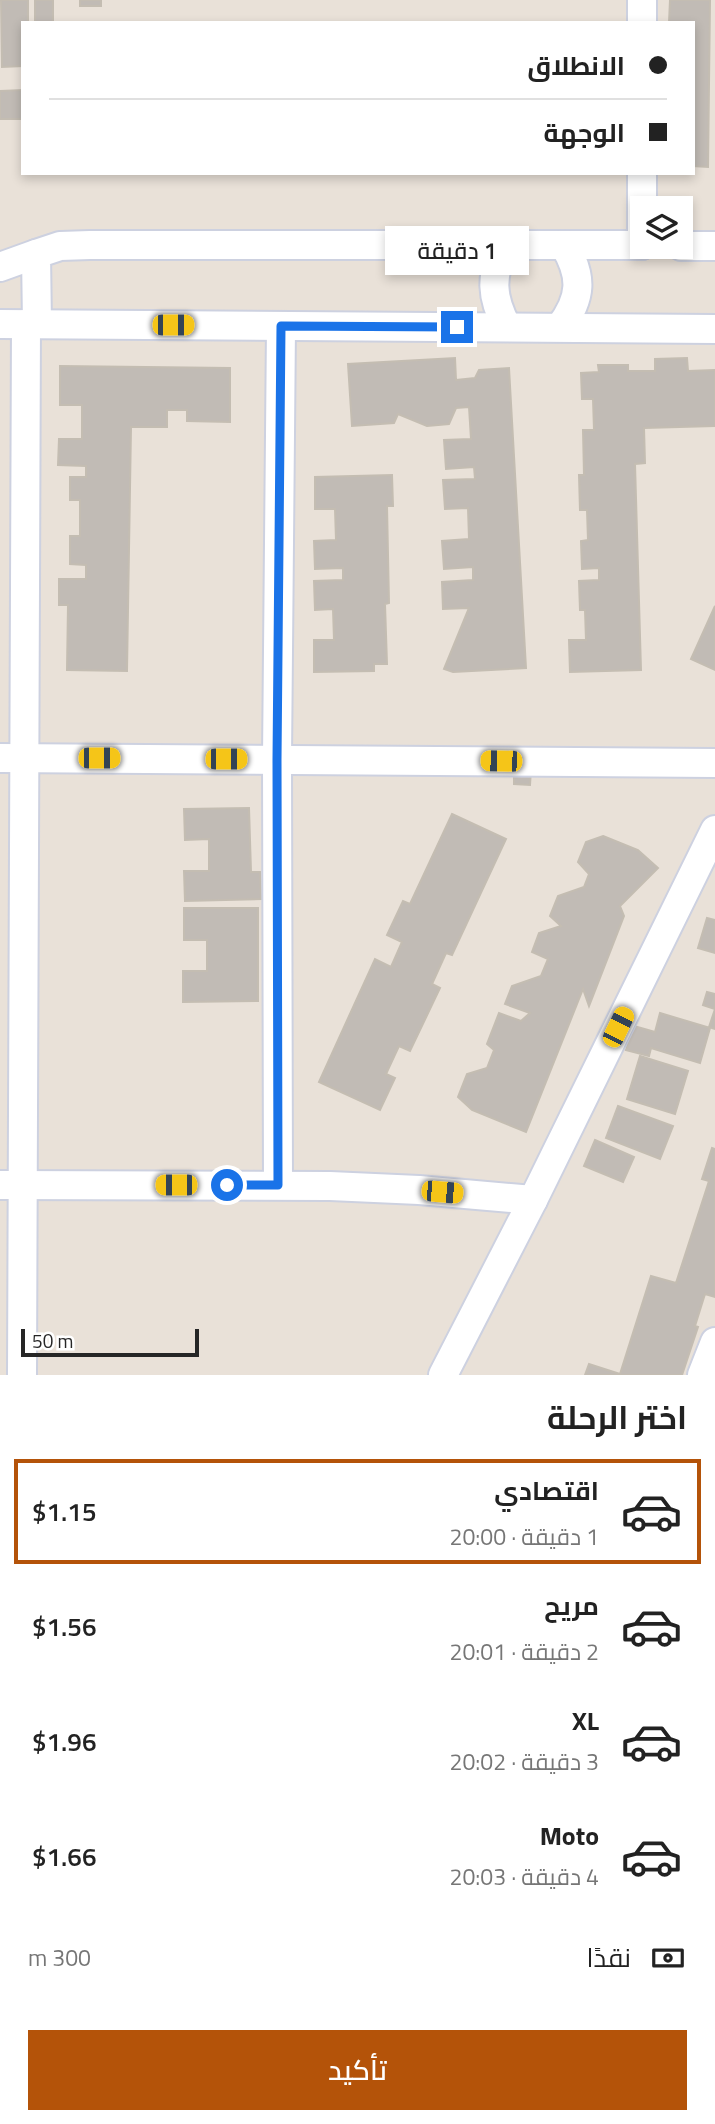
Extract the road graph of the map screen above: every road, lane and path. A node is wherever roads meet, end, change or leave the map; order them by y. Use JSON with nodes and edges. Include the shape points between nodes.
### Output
{"nodes":[{"id":1,"x":642,"y":0,"type":"edge"},
{"id":2,"x":642,"y":21,"type":"edge"},
{"id":3,"x":642,"y":175,"type":"edge"},
{"id":4,"x":642,"y":196,"type":"edge"},
{"id":5,"x":505,"y":245,"type":"junction"},
{"id":6,"x":564,"y":245,"type":"junction"},
{"id":7,"x":630,"y":245,"type":"edge"},
{"id":8,"x":693,"y":246,"type":"edge"},
{"id":9,"x":715,"y":246,"type":"edge"},
{"id":10,"x":36,"y":254,"type":"junction"},
{"id":11,"x":0,"y":267,"type":"edge"},
{"id":12,"x":21,"y":324,"type":"edge"},
{"id":13,"x":281,"y":326,"type":"junction"},
{"id":14,"x":507,"y":327,"type":"junction"},
{"id":15,"x":560,"y":327,"type":"junction"},
{"id":16,"x":715,"y":329,"type":"edge"},
{"id":17,"x":12,"y":758,"type":"edge"},
{"id":18,"x":277,"y":760,"type":"junction"},
{"id":19,"x":715,"y":763,"type":"edge"},
{"id":20,"x":715,"y":830,"type":"edge"},
{"id":21,"x":11,"y":1185,"type":"edge"},
{"id":22,"x":278,"y":1185,"type":"junction"},
{"id":23,"x":533,"y":1200,"type":"junction"},
{"id":24,"x":715,"y":1342,"type":"edge"},
{"id":25,"x":22,"y":1375,"type":"edge"},
{"id":26,"x":443,"y":1375,"type":"edge"},
{"id":27,"x":702,"y":1375,"type":"edge"}],
"edges":[{"from":1,"to":2,"type":"street"},
{"from":3,"to":4,"type":"street"},
{"from":5,"to":6,"type":"street"},
{"from":5,"to":10,"type":"street","via":[[90,245],[60,246]]},
{"from":5,"to":14,"type":"street","via":[[494,277],[499,312]]},
{"from":6,"to":7,"type":"street"},
{"from":6,"to":15,"type":"street","via":[[578,287],[571,313]]},
{"from":8,"to":9,"type":"street"},
{"from":10,"to":11,"type":"street"},
{"from":10,"to":12,"type":"street"},
{"from":12,"to":13,"type":"street"},
{"from":12,"to":17,"type":"street"},
{"from":13,"to":14,"type":"street"},
{"from":13,"to":18,"type":"street"},
{"from":14,"to":15,"type":"street"},
{"from":15,"to":16,"type":"street"},
{"from":17,"to":18,"type":"street"},
{"from":17,"to":21,"type":"street"},
{"from":18,"to":19,"type":"street"},
{"from":18,"to":22,"type":"street"},
{"from":20,"to":23,"type":"street"},
{"from":21,"to":22,"type":"street"},
{"from":21,"to":25,"type":"street"},
{"from":22,"to":23,"type":"street"},
{"from":23,"to":26,"type":"street"},
{"from":24,"to":27,"type":"street"}]}
